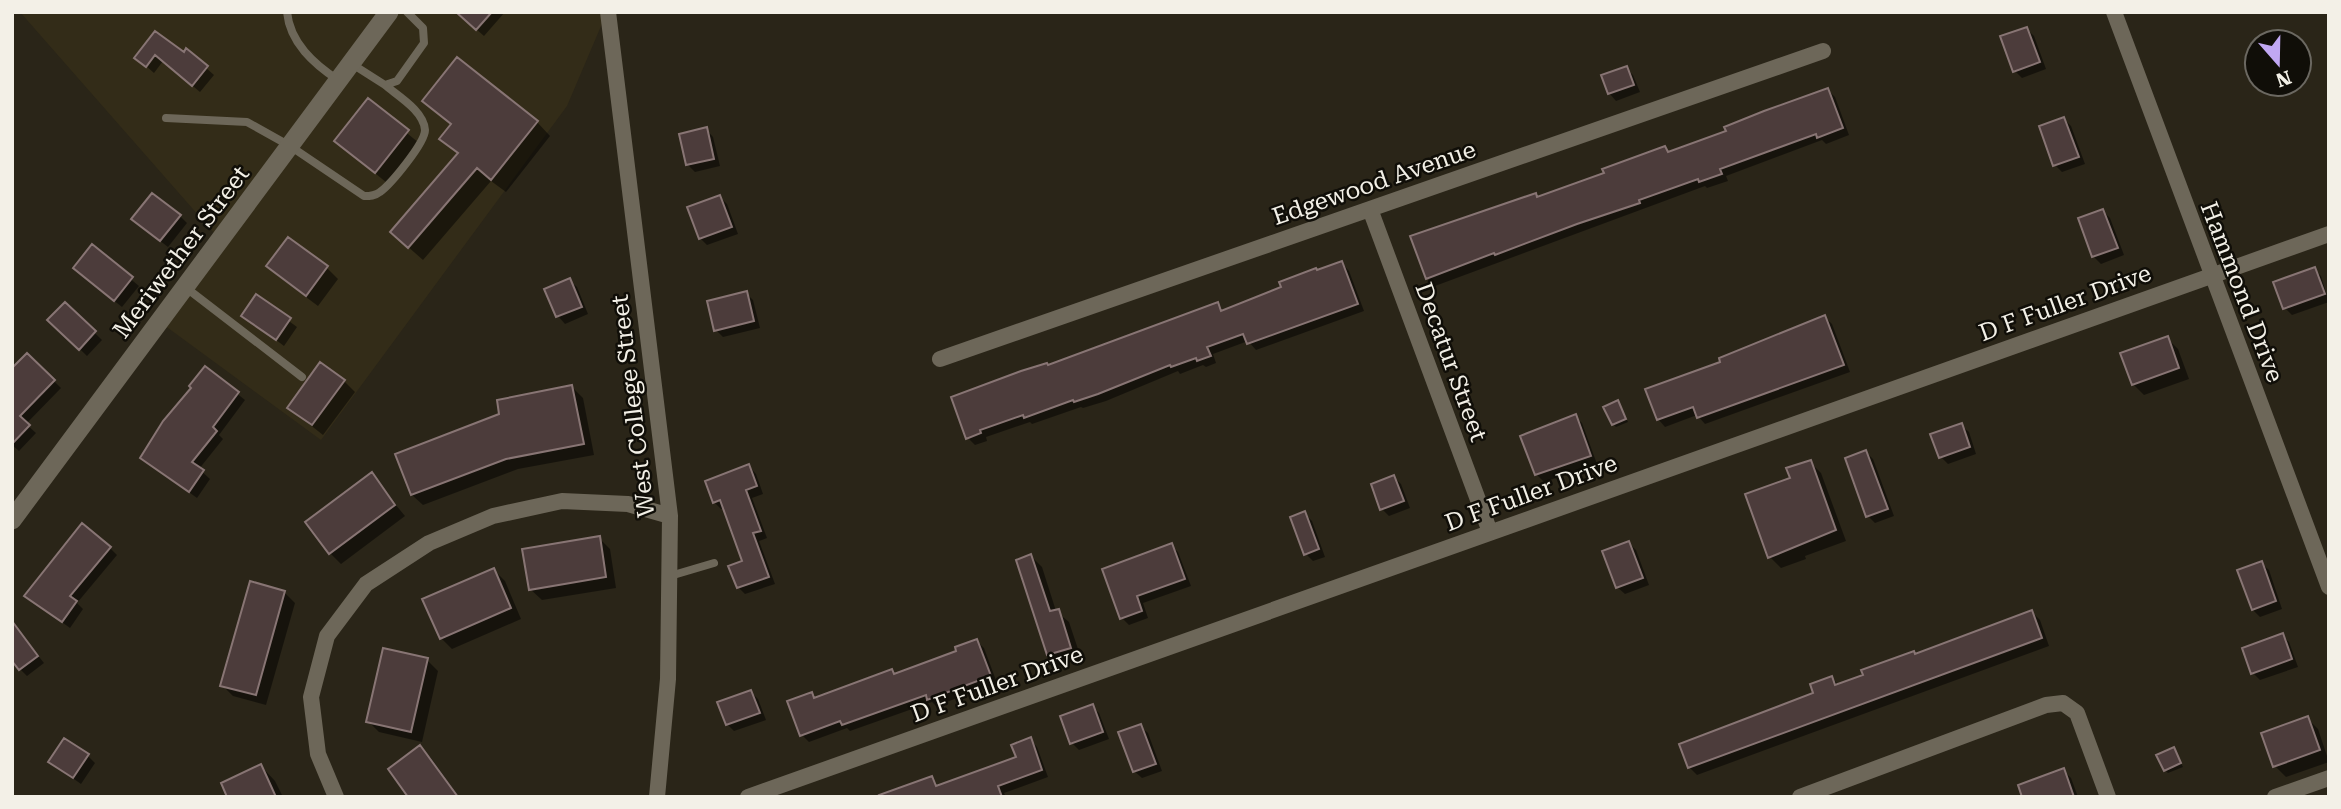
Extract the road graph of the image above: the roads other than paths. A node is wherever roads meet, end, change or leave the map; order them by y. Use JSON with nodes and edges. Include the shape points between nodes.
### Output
{"nodes":[{"id":1,"x":287,"y":12,"type":"edge"},
{"id":2,"x":389,"y":12,"type":"edge"},
{"id":3,"x":407,"y":12,"type":"edge"},
{"id":4,"x":608,"y":12,"type":"edge"},
{"id":5,"x":2113,"y":12,"type":"edge"},
{"id":6,"x":1823,"y":51,"type":"dead end"},
{"id":7,"x":351,"y":63,"type":"junction"},
{"id":8,"x":338,"y":81,"type":"junction"},
{"id":9,"x":385,"y":85,"type":"junction"},
{"id":10,"x":166,"y":118,"type":"dead end"},
{"id":11,"x":290,"y":146,"type":"junction"},
{"id":12,"x":1370,"y":209,"type":"junction"},
{"id":13,"x":2329,"y":234,"type":"edge"},
{"id":14,"x":2212,"y":275,"type":"junction"},
{"id":15,"x":185,"y":287,"type":"junction"},
{"id":16,"x":940,"y":359,"type":"dead end"},
{"id":17,"x":302,"y":377,"type":"dead end"},
{"id":18,"x":670,"y":516,"type":"junction"},
{"id":19,"x":12,"y":520,"type":"edge"},
{"id":20,"x":1490,"y":531,"type":"junction"},
{"id":21,"x":714,"y":562,"type":"dead end"},
{"id":22,"x":669,"y":576,"type":"junction"},
{"id":23,"x":2329,"y":587,"type":"edge"},
{"id":24,"x":2329,"y":778,"type":"edge"},
{"id":25,"x":336,"y":797,"type":"edge"},
{"id":26,"x":657,"y":797,"type":"edge"},
{"id":27,"x":748,"y":797,"type":"edge"},
{"id":28,"x":1800,"y":797,"type":"edge"},
{"id":29,"x":2108,"y":797,"type":"edge"},
{"id":30,"x":2276,"y":797,"type":"edge"}],
"edges":[{"from":1,"to":8,"type":"lane","via":[[299,45]]},
{"from":2,"to":7,"type":"street","name":"Meriwether Street"},
{"from":3,"to":9,"type":"lane","via":[[423,28],[424,43],[397,81]]},
{"from":4,"to":18,"type":"street","name":"West College Street"},
{"from":5,"to":14,"type":"street","name":"Hammond Drive"},
{"from":6,"to":12,"type":"street","name":"Edgewood Avenue"},
{"from":7,"to":8,"type":"street","name":"Meriwether Street"},
{"from":7,"to":9,"type":"lane"},
{"from":8,"to":11,"type":"street","name":"Meriwether Street"},
{"from":9,"to":11,"type":"lane","via":[[418,114],[425,130],[379,193],[364,195]]},
{"from":10,"to":11,"type":"lane","via":[[247,122]]},
{"from":11,"to":15,"type":"street","name":"Meriwether Street"},
{"from":12,"to":16,"type":"street","name":"Edgewood Avenue"},
{"from":12,"to":20,"type":"street","name":"Decatur Street"},
{"from":13,"to":14,"type":"street","name":"D F Fuller Drive"},
{"from":14,"to":20,"type":"street","name":"D F Fuller Drive"},
{"from":14,"to":23,"type":"street","name":"Hammond Drive"},
{"from":15,"to":17,"type":"lane"},
{"from":15,"to":19,"type":"street","name":"Meriwether Street"},
{"from":18,"to":22,"type":"street","name":"West College Street"},
{"from":18,"to":25,"type":"street","via":[[628,504],[562,502],[493,516],[429,543],[366,584],[327,636],[310,697],[318,754]]},
{"from":20,"to":27,"type":"street","name":"D F Fuller Drive"},
{"from":21,"to":22,"type":"lane"},
{"from":22,"to":26,"type":"street","name":"West College Street","via":[[668,680]]},
{"from":24,"to":30,"type":"street"},
{"from":28,"to":29,"type":"street","via":[[2046,705],[2063,703],[2077,713]]}]}
